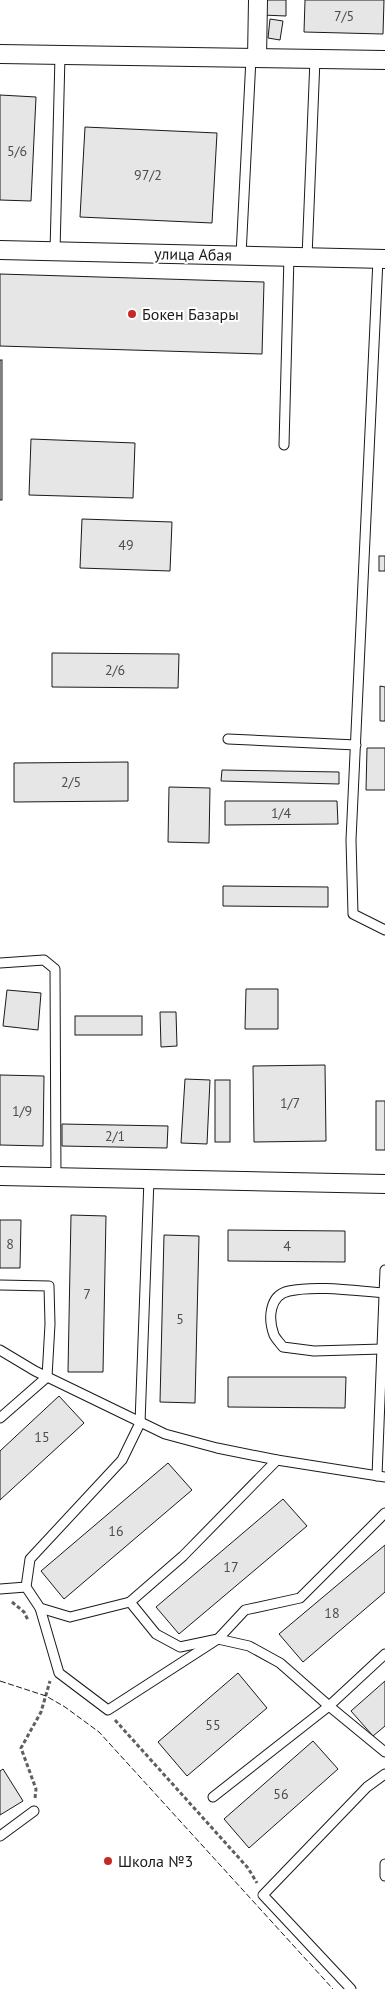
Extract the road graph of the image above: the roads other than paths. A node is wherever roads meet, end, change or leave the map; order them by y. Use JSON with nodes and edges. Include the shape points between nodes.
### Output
{"nodes":[{"id":1,"x":258,"y":0,"type":"edge"},
{"id":2,"x":0,"y":54,"type":"edge"},
{"id":3,"x":60,"y":56,"type":"junction"},
{"id":4,"x":254,"y":58,"type":"junction"},
{"id":5,"x":315,"y":58,"type":"junction"},
{"id":6,"x":385,"y":60,"type":"edge"},
{"id":7,"x":0,"y":250,"type":"edge"},
{"id":8,"x":55,"y":251,"type":"junction"},
{"id":9,"x":241,"y":256,"type":"junction"},
{"id":10,"x":289,"y":256,"type":"junction"},
{"id":11,"x":307,"y":257,"type":"junction"},
{"id":12,"x":382,"y":259,"type":"edge"},
{"id":13,"x":284,"y":445,"type":"dead end"},
{"id":14,"x":228,"y":739,"type":"dead end"},
{"id":15,"x":356,"y":745,"type":"junction"},
{"id":16,"x":385,"y":930,"type":"edge"},
{"id":17,"x":0,"y":963,"type":"edge"},
{"id":18,"x":0,"y":1176,"type":"edge"},
{"id":19,"x":56,"y":1177,"type":"junction"},
{"id":20,"x":149,"y":1179,"type":"junction"},
{"id":21,"x":385,"y":1184,"type":"edge"},
{"id":22,"x":385,"y":1270,"type":"edge"},
{"id":23,"x":0,"y":1285,"type":"edge"},
{"id":24,"x":385,"y":1293,"type":"edge"},
{"id":25,"x":382,"y":1349,"type":"junction"},
{"id":26,"x":0,"y":1350,"type":"edge"},
{"id":27,"x":47,"y":1377,"type":"junction"},
{"id":28,"x":0,"y":1418,"type":"edge"},
{"id":29,"x":140,"y":1423,"type":"junction"},
{"id":30,"x":277,"y":1460,"type":"junction"},
{"id":31,"x":381,"y":1477,"type":"edge"},
{"id":32,"x":385,"y":1513,"type":"edge"},
{"id":33,"x":26,"y":1587,"type":"junction"},
{"id":34,"x":0,"y":1589,"type":"edge"},
{"id":35,"x":130,"y":1602,"type":"junction"},
{"id":36,"x":40,"y":1608,"type":"junction"},
{"id":37,"x":218,"y":1639,"type":"junction"},
{"id":38,"x":385,"y":1654,"type":"edge"},
{"id":39,"x":329,"y":1706,"type":"junction"},
{"id":40,"x":385,"y":1752,"type":"edge"},
{"id":41,"x":385,"y":1774,"type":"edge"},
{"id":42,"x":213,"y":1797,"type":"dead end"},
{"id":43,"x":34,"y":1811,"type":"road end"},
{"id":44,"x":0,"y":1836,"type":"edge"},
{"id":45,"x":385,"y":1864,"type":"edge"},
{"id":46,"x":385,"y":1876,"type":"edge"},
{"id":47,"x":351,"y":1989,"type":"edge"}],
"edges":[{"from":1,"to":4,"type":"street"},
{"from":2,"to":3,"type":"street"},
{"from":3,"to":4,"type":"street"},
{"from":3,"to":8,"type":"lane"},
{"from":4,"to":5,"type":"street"},
{"from":4,"to":9,"type":"lane"},
{"from":5,"to":6,"type":"street"},
{"from":5,"to":11,"type":"lane"},
{"from":7,"to":8,"type":"street","name":"улица Абая"},
{"from":8,"to":9,"type":"street","name":"улица Абая"},
{"from":9,"to":10,"type":"street","name":"улица Абая"},
{"from":10,"to":11,"type":"street","name":"улица Абая"},
{"from":10,"to":13,"type":"lane"},
{"from":11,"to":12,"type":"street","name":"улица Абая"},
{"from":12,"to":15,"type":"lane"},
{"from":14,"to":15,"type":"lane"},
{"from":15,"to":16,"type":"lane","via":[[351,840],[352,914]]},
{"from":17,"to":19,"type":"lane","via":[[44,960],[54,968]]},
{"from":18,"to":19,"type":"street"},
{"from":19,"to":20,"type":"street"},
{"from":20,"to":21,"type":"street"},
{"from":20,"to":29,"type":"lane"},
{"from":22,"to":24,"type":"lane"},
{"from":23,"to":27,"type":"lane","via":[[49,1286]]},
{"from":24,"to":25,"type":"lane"},
{"from":24,"to":25,"type":"lane","via":[[319,1289],[288,1291],[276,1298],[270,1313],[274,1335],[283,1347],[314,1351]]},
{"from":25,"to":31,"type":"lane"},
{"from":26,"to":27,"type":"lane"},
{"from":27,"to":28,"type":"lane"},
{"from":27,"to":29,"type":"lane"},
{"from":29,"to":30,"type":"lane","via":[[165,1434]]},
{"from":29,"to":33,"type":"lane","via":[[122,1460],[30,1559]]},
{"from":30,"to":31,"type":"lane"},
{"from":30,"to":35,"type":"lane","via":[[183,1556]]},
{"from":32,"to":37,"type":"lane","via":[[300,1598],[245,1610]]},
{"from":33,"to":34,"type":"lane"},
{"from":33,"to":36,"type":"lane"},
{"from":35,"to":36,"type":"lane","via":[[70,1617]]},
{"from":35,"to":37,"type":"lane","via":[[156,1634],[180,1647]]},
{"from":36,"to":37,"type":"lane","via":[[59,1673],[108,1710]]},
{"from":37,"to":39,"type":"lane","via":[[249,1646],[280,1663]]},
{"from":38,"to":39,"type":"lane"},
{"from":39,"to":40,"type":"lane"},
{"from":39,"to":42,"type":"lane"},
{"from":41,"to":47,"type":"lane","via":[[367,1787],[263,1894]]},
{"from":43,"to":44,"type":"lane"},
{"from":45,"to":46,"type":"lane"}]}
